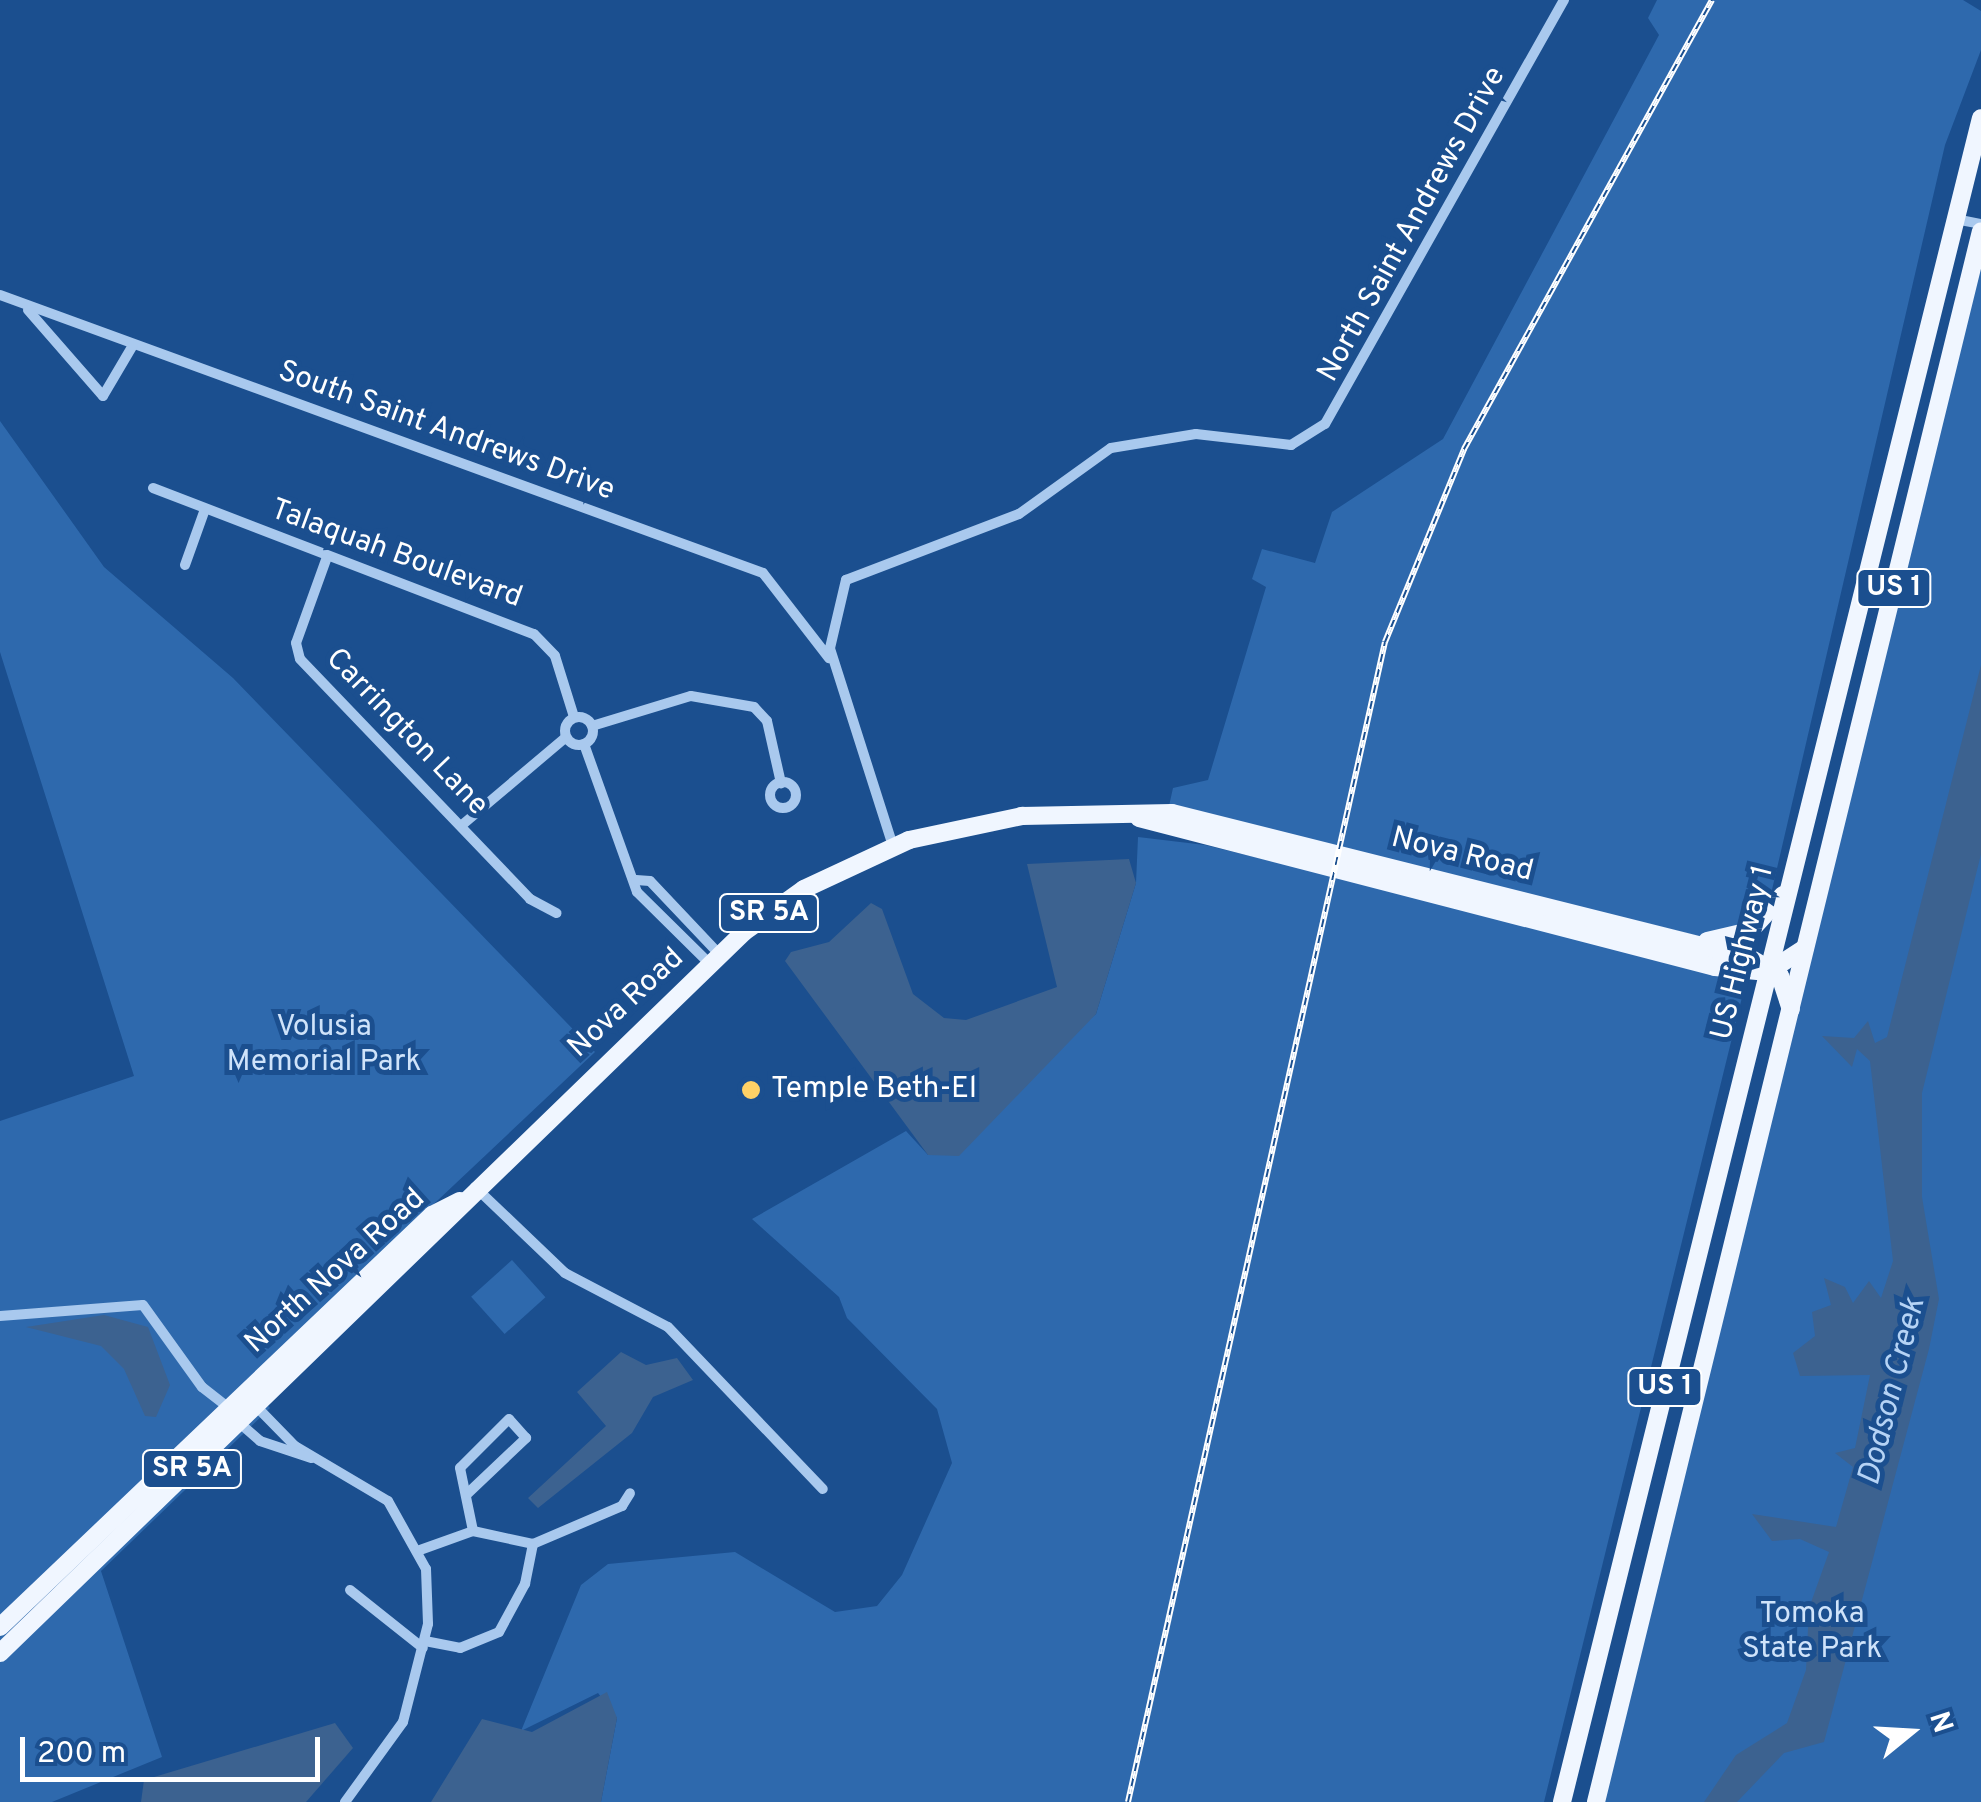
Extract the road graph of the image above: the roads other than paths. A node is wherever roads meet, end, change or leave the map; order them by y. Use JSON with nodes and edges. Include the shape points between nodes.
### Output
{"nodes":[{"id":1,"x":1564,"y":0,"type":"edge"},
{"id":2,"x":1981,"y":118,"type":"edge"},
{"id":3,"x":1955,"y":219,"type":"junction"},
{"id":4,"x":1981,"y":227,"type":"edge"},
{"id":5,"x":0,"y":295,"type":"edge"},
{"id":6,"x":28,"y":309,"type":"junction"},
{"id":7,"x":134,"y":345,"type":"junction"},
{"id":8,"x":152,"y":488,"type":"dead end"},
{"id":9,"x":205,"y":510,"type":"junction"},
{"id":10,"x":327,"y":558,"type":"junction"},
{"id":11,"x":186,"y":565,"type":"dead end"},
{"id":12,"x":836,"y":667,"type":"junction"},
{"id":13,"x":574,"y":718,"type":"junction"},
{"id":14,"x":592,"y":726,"type":"junction"},
{"id":15,"x":566,"y":737,"type":"junction"},
{"id":16,"x":584,"y":744,"type":"junction"},
{"id":17,"x":781,"y":783,"type":"dead end"},
{"id":18,"x":1138,"y":818,"type":"junction"},
{"id":19,"x":462,"y":825,"type":"junction"},
{"id":20,"x":893,"y":846,"type":"junction"},
{"id":21,"x":636,"y":880,"type":"junction"},
{"id":22,"x":1789,"y":887,"type":"junction"},
{"id":23,"x":679,"y":912,"type":"junction"},
{"id":24,"x":556,"y":913,"type":"dead end"},
{"id":25,"x":667,"y":924,"type":"junction"},
{"id":26,"x":1696,"y":942,"type":"junction"},
{"id":27,"x":1806,"y":946,"type":"junction"},
{"id":28,"x":715,"y":959,"type":"junction"},
{"id":29,"x":1771,"y":969,"type":"junction"},
{"id":30,"x":1791,"y":1009,"type":"junction"},
{"id":31,"x":474,"y":1187,"type":"junction"},
{"id":32,"x":460,"y":1201,"type":"joint"},
{"id":33,"x":0,"y":1316,"type":"edge"},
{"id":34,"x":251,"y":1401,"type":"junction"},
{"id":35,"x":232,"y":1414,"type":"junction"},
{"id":36,"x":317,"y":1459,"type":"junction"},
{"id":37,"x":824,"y":1489,"type":"dead end"},
{"id":38,"x":630,"y":1493,"type":"dead end"},
{"id":39,"x":466,"y":1494,"type":"junction"},
{"id":40,"x":101,"y":1530,"type":"junction"},
{"id":41,"x":473,"y":1530,"type":"junction"},
{"id":42,"x":532,"y":1544,"type":"junction"},
{"id":43,"x":420,"y":1550,"type":"junction"},
{"id":44,"x":98,"y":1562,"type":"junction"},
{"id":45,"x":350,"y":1590,"type":"dead end"},
{"id":46,"x":0,"y":1626,"type":"edge"},
{"id":47,"x":424,"y":1645,"type":"junction"},
{"id":48,"x":0,"y":1654,"type":"edge"},
{"id":49,"x":345,"y":1802,"type":"edge"},
{"id":50,"x":1562,"y":1802,"type":"edge"},
{"id":51,"x":1596,"y":1802,"type":"edge"}],
"edges":[{"from":1,"to":12,"type":"street","name":"North Saint Andrews Drive","via":[[1325,424],[1290,445],[1196,434],[1111,448],[1018,514],[846,580],[830,648]]},
{"from":2,"to":3,"type":"main road","name":"US Highway 1","number":"US 1"},
{"from":3,"to":4,"type":"street"},
{"from":3,"to":22,"type":"main road","name":"US Highway 1","number":"US 1"},
{"from":4,"to":27,"type":"main road","name":"US Highway 1","number":"US 1"},
{"from":5,"to":6,"type":"street","name":"South Saint Andrews Drive"},
{"from":6,"to":7,"type":"street","name":"South Saint Andrews Drive"},
{"from":6,"to":7,"type":"street","via":[[103,396]]},
{"from":7,"to":12,"type":"street","name":"South Saint Andrews Drive","via":[[763,573]]},
{"from":8,"to":9,"type":"street","name":"Talaquah Boulevard"},
{"from":9,"to":10,"type":"street","name":"Talaquah Boulevard"},
{"from":9,"to":11,"type":"street"},
{"from":10,"to":13,"type":"street","name":"Talaquah Boulevard","via":[[534,634],[555,656]]},
{"from":10,"to":19,"type":"street","name":"Carrington Lane","via":[[296,643],[300,659]]},
{"from":12,"to":20,"type":"street"},
{"from":13,"to":14,"type":"street"},
{"from":13,"to":15,"type":"street"},
{"from":14,"to":16,"type":"street"},
{"from":14,"to":17,"type":"street","via":[[691,696],[754,707],[767,721]]},
{"from":15,"to":16,"type":"street"},
{"from":15,"to":19,"type":"street"},
{"from":16,"to":21,"type":"street"},
{"from":18,"to":20,"type":"main road","name":"Nova Road","number":"SR 5A","via":[[1022,816]]},
{"from":18,"to":26,"type":"main road","name":"Nova Road","number":"SR 5A","via":[[1211,822]]},
{"from":18,"to":29,"type":"main road","name":"Nova Road","number":"SR 5A","via":[[1716,967]]},
{"from":19,"to":24,"type":"street","name":"Carrington Lane","via":[[530,900]]},
{"from":20,"to":28,"type":"main road","name":"Nova Road","number":"SR 5A","via":[[804,889]]},
{"from":21,"to":23,"type":"street","via":[[650,881]]},
{"from":21,"to":25,"type":"street"},
{"from":22,"to":26,"type":"main road","via":[[1750,931]]},
{"from":22,"to":29,"type":"main road","name":"US Highway 1","number":"US 1"},
{"from":23,"to":25,"type":"street"},
{"from":23,"to":28,"type":"street"},
{"from":25,"to":28,"type":"street"},
{"from":26,"to":29,"type":"main road","name":"Nova Road","number":"SR 5A"},
{"from":27,"to":29,"type":"main road"},
{"from":27,"to":30,"type":"main road","name":"US Highway 1","number":"US 1"},
{"from":28,"to":31,"type":"main road","name":"Nova Road","number":"SR 5A"},
{"from":29,"to":30,"type":"main road"},
{"from":29,"to":50,"type":"main road","name":"US Highway 1","number":"US 1"},
{"from":30,"to":51,"type":"main road","name":"US Highway 1","number":"US 1"},
{"from":31,"to":32,"type":"main road","name":"Nova Road","number":"SR 5A"},
{"from":31,"to":37,"type":"street","via":[[565,1273],[668,1326]]},
{"from":32,"to":34,"type":"main road","name":"North Nova Road","number":"SR 5A","via":[[432,1215]]},
{"from":33,"to":35,"type":"street","via":[[143,1305],[202,1387]]},
{"from":34,"to":35,"type":"main road","name":"North Nova Road","number":"SR 5A"},
{"from":34,"to":36,"type":"street"},
{"from":35,"to":36,"type":"street","via":[[260,1441]]},
{"from":35,"to":40,"type":"main road","name":"North Nova Road","number":"SR 5A"},
{"from":35,"to":44,"type":"main road","name":"North Nova Road","number":"SR 5A"},
{"from":36,"to":43,"type":"street","via":[[372,1487]]},
{"from":38,"to":42,"type":"street","via":[[622,1506]]},
{"from":39,"to":39,"type":"street","via":[[460,1468],[509,1419],[526,1438]]},
{"from":39,"to":41,"type":"street"},
{"from":40,"to":44,"type":"main road"},
{"from":40,"to":46,"type":"main road","name":"North Nova Road","number":"SR 5A"},
{"from":41,"to":42,"type":"street"},
{"from":41,"to":43,"type":"street"},
{"from":42,"to":47,"type":"street","via":[[525,1584],[499,1632],[460,1648]]},
{"from":43,"to":47,"type":"street"},
{"from":44,"to":48,"type":"main road","name":"North Nova Road","number":"SR 5A"},
{"from":45,"to":47,"type":"street"},
{"from":47,"to":49,"type":"street","via":[[403,1722]]}]}
